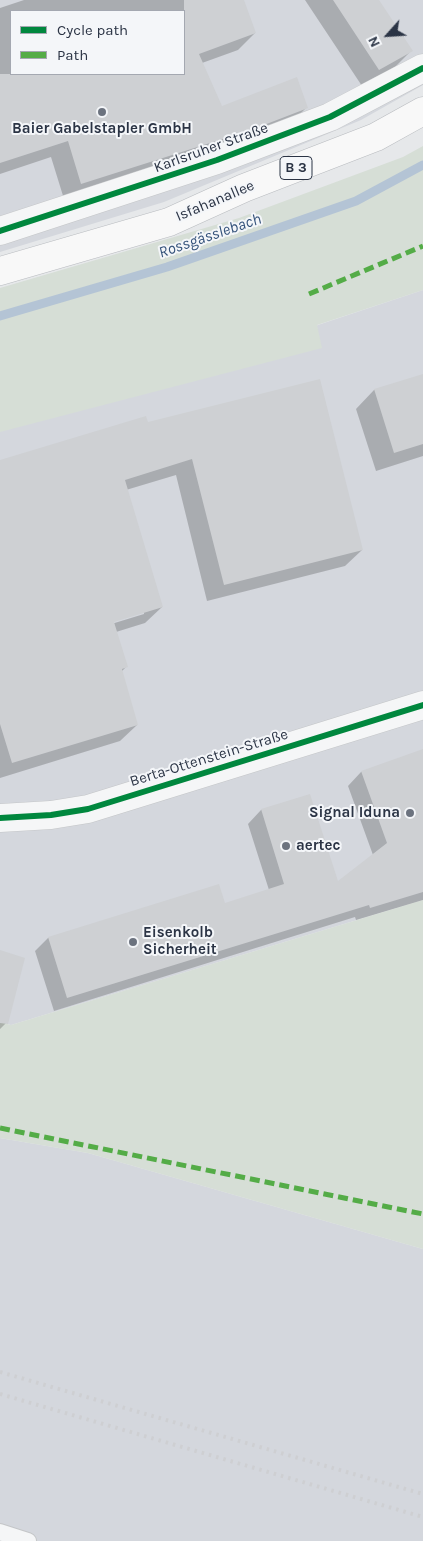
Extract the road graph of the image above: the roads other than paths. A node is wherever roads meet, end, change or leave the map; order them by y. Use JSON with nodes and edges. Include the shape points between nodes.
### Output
{"nodes":[{"id":1,"x":423,"y":68,"type":"edge"},
{"id":2,"x":423,"y":111,"type":"edge"},
{"id":3,"x":0,"y":231,"type":"edge"},
{"id":4,"x":0,"y":271,"type":"edge"},
{"id":5,"x":423,"y":705,"type":"edge"},
{"id":6,"x":0,"y":818,"type":"edge"},
{"id":7,"x":0,"y":1532,"type":"edge"},
{"id":8,"x":28,"y":1541,"type":"edge"}],
"edges":[{"from":1,"to":3,"type":"street","name":"Karlsruher Straße","via":[[330,118],[217,160]]},
{"from":2,"to":4,"type":"highway","name":"Isfahanallee","number":"B 3","via":[[376,137],[244,188],[169,222]]},
{"from":5,"to":6,"type":"street","name":"Berta-Ottenstein-Straße","via":[[88,810]]},
{"from":7,"to":8,"type":"lane"}]}
